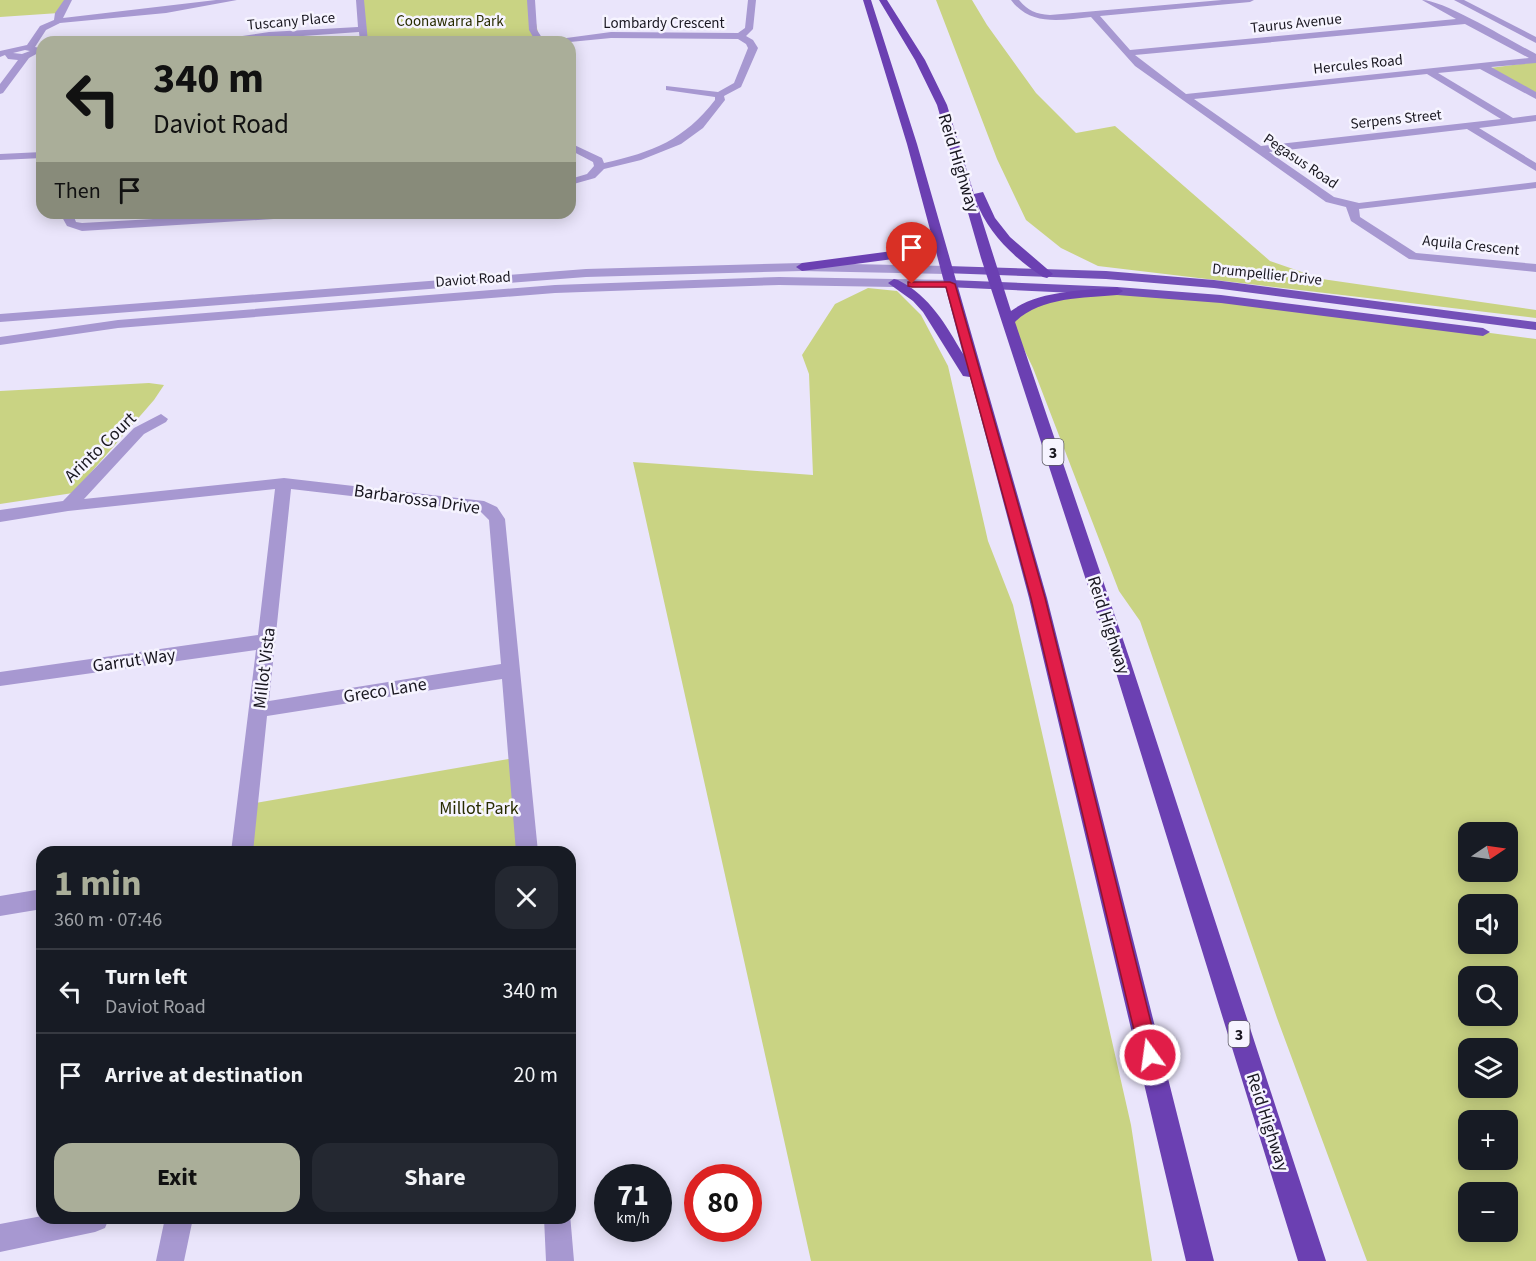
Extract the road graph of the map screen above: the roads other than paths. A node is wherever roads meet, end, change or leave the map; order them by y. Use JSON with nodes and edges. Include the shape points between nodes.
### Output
{"nodes":[{"id":1,"x":68,"y":0,"type":"edge"},
{"id":2,"x":233,"y":0,"type":"edge"},
{"id":3,"x":360,"y":0,"type":"edge"},
{"id":4,"x":531,"y":0,"type":"edge"},
{"id":5,"x":752,"y":0,"type":"edge"},
{"id":6,"x":867,"y":0,"type":"edge"},
{"id":7,"x":883,"y":0,"type":"edge"},
{"id":8,"x":1015,"y":0,"type":"edge"},
{"id":9,"x":1163,"y":0,"type":"edge"},
{"id":10,"x":1250,"y":0,"type":"edge"},
{"id":11,"x":1426,"y":0,"type":"edge"},
{"id":12,"x":1458,"y":0,"type":"edge"},
{"id":13,"x":1469,"y":0,"type":"edge"},
{"id":14,"x":181,"y":4,"type":"edge"},
{"id":15,"x":1172,"y":7,"type":"junction"},
{"id":16,"x":1095,"y":16,"type":"dead end"},
{"id":17,"x":58,"y":21,"type":"junction"},
{"id":18,"x":1467,"y":21,"type":"junction"},
{"id":19,"x":362,"y":29,"type":"junction"},
{"id":20,"x":1536,"y":35,"type":"edge"},
{"id":21,"x":38,"y":36,"type":"edge"},
{"id":22,"x":261,"y":36,"type":"edge"},
{"id":23,"x":363,"y":36,"type":"edge"},
{"id":24,"x":536,"y":36,"type":"edge"},
{"id":25,"x":740,"y":36,"type":"junction"},
{"id":26,"x":36,"y":39,"type":"edge"},
{"id":27,"x":576,"y":39,"type":"edge"},
{"id":28,"x":1536,"y":40,"type":"edge"},
{"id":29,"x":28,"y":52,"type":"junction"},
{"id":30,"x":4,"y":53,"type":"edge"},
{"id":31,"x":1128,"y":53,"type":"junction"},
{"id":32,"x":1536,"y":59,"type":"edge"},
{"id":33,"x":1482,"y":66,"type":"junction"},
{"id":34,"x":1428,"y":71,"type":"junction"},
{"id":35,"x":669,"y":88,"type":"dead end"},
{"id":36,"x":0,"y":91,"type":"edge"},
{"id":37,"x":719,"y":95,"type":"junction"},
{"id":38,"x":1536,"y":96,"type":"edge"},
{"id":39,"x":1184,"y":97,"type":"junction"},
{"id":40,"x":942,"y":105,"type":"junction"},
{"id":41,"x":1531,"y":119,"type":"edge"},
{"id":42,"x":1512,"y":121,"type":"junction"},
{"id":43,"x":1536,"y":125,"type":"edge"},
{"id":44,"x":1469,"y":126,"type":"junction"},
{"id":45,"x":576,"y":149,"type":"edge"},
{"id":46,"x":1258,"y":150,"type":"junction"},
{"id":47,"x":36,"y":155,"type":"edge"},
{"id":48,"x":0,"y":157,"type":"edge"},
{"id":49,"x":600,"y":167,"type":"junction"},
{"id":50,"x":1536,"y":168,"type":"edge"},
{"id":51,"x":576,"y":180,"type":"edge"},
{"id":52,"x":1536,"y":185,"type":"edge"},
{"id":53,"x":1352,"y":206,"type":"junction"},
{"id":54,"x":69,"y":219,"type":"edge"},
{"id":55,"x":219,"y":219,"type":"edge"},
{"id":56,"x":938,"y":238,"type":"junction"},
{"id":57,"x":802,"y":267,"type":"junction"},
{"id":58,"x":1536,"y":268,"type":"edge"},
{"id":59,"x":947,"y":270,"type":"junction"},
{"id":60,"x":1047,"y":273,"type":"junction"},
{"id":61,"x":995,"y":278,"type":"junction"},
{"id":62,"x":894,"y":283,"type":"junction"},
{"id":63,"x":950,"y":284,"type":"junction"},
{"id":64,"x":1117,"y":291,"type":"junction"},
{"id":65,"x":0,"y":318,"type":"edge"},
{"id":66,"x":1010,"y":320,"type":"junction"},
{"id":67,"x":1536,"y":326,"type":"edge"},
{"id":68,"x":1536,"y":339,"type":"edge"},
{"id":69,"x":0,"y":341,"type":"edge"},
{"id":70,"x":978,"y":390,"type":"junction"},
{"id":71,"x":161,"y":419,"type":"dead end"},
{"id":72,"x":284,"y":483,"type":"junction"},
{"id":73,"x":68,"y":506,"type":"junction"},
{"id":74,"x":0,"y":516,"type":"edge"},
{"id":75,"x":267,"y":640,"type":"junction"},
{"id":76,"x":511,"y":670,"type":"junction"},
{"id":77,"x":0,"y":679,"type":"edge"},
{"id":78,"x":259,"y":710,"type":"junction"},
{"id":79,"x":243,"y":846,"type":"edge"},
{"id":80,"x":526,"y":846,"type":"edge"},
{"id":81,"x":36,"y":899,"type":"edge"},
{"id":82,"x":0,"y":906,"type":"edge"},
{"id":83,"x":66,"y":1224,"type":"edge"},
{"id":84,"x":178,"y":1224,"type":"edge"},
{"id":85,"x":558,"y":1224,"type":"edge"},
{"id":86,"x":0,"y":1238,"type":"edge"},
{"id":87,"x":170,"y":1261,"type":"edge"},
{"id":88,"x":560,"y":1261,"type":"edge"},
{"id":89,"x":1200,"y":1261,"type":"edge"},
{"id":90,"x":1312,"y":1261,"type":"edge"}],
"edges":[{"from":1,"to":17,"type":"street"},
{"from":2,"to":14,"type":"street"},
{"from":3,"to":19,"type":"street"},
{"from":4,"to":24,"type":"street","via":[[532,30]]},
{"from":5,"to":25,"type":"street","name":"Lombardy Crescent","via":[[749,29]]},
{"from":6,"to":56,"type":"highway"},
{"from":7,"to":40,"type":"highway","name":"Reid Highway","number":"3"},
{"from":8,"to":15,"type":"street","via":[[1030,16],[1050,18]]},
{"from":9,"to":15,"type":"street"},
{"from":10,"to":15,"type":"street"},
{"from":11,"to":18,"type":"street"},
{"from":12,"to":28,"type":"street"},
{"from":13,"to":20,"type":"street"},
{"from":14,"to":17,"type":"street"},
{"from":16,"to":31,"type":"street","name":"Pegasus Road"},
{"from":17,"to":21,"type":"street","via":[[43,28]]},
{"from":18,"to":31,"type":"street","name":"Taurus Avenue"},
{"from":18,"to":32,"type":"street"},
{"from":19,"to":22,"type":"street","name":"Tuscany Place"},
{"from":19,"to":23,"type":"street"},
{"from":25,"to":27,"type":"street","name":"Lombardy Crescent","via":[[611,35]]},
{"from":25,"to":37,"type":"street","via":[[753,48],[738,85]]},
{"from":26,"to":29,"type":"street"},
{"from":29,"to":30,"type":"street"},
{"from":29,"to":36,"type":"street"},
{"from":31,"to":39,"type":"street","name":"Pegasus Road"},
{"from":32,"to":33,"type":"street","name":"Hercules Road"},
{"from":33,"to":34,"type":"street","name":"Hercules Road"},
{"from":33,"to":38,"type":"street"},
{"from":34,"to":39,"type":"street","name":"Hercules Road"},
{"from":34,"to":42,"type":"street"},
{"from":35,"to":37,"type":"street"},
{"from":37,"to":49,"type":"street","via":[[720,100],[687,136],[627,162]]},
{"from":39,"to":46,"type":"street","name":"Pegasus Road"},
{"from":40,"to":60,"type":"highway","via":[[957,121],[983,206],[1020,255]]},
{"from":40,"to":61,"type":"highway","name":"Reid Highway","number":"3"},
{"from":41,"to":42,"type":"street","name":"Serpens Street"},
{"from":41,"to":43,"type":"street"},
{"from":42,"to":44,"type":"street","name":"Serpens Street"},
{"from":44,"to":46,"type":"street","name":"Serpens Street"},
{"from":44,"to":50,"type":"street"},
{"from":45,"to":49,"type":"street","via":[[598,160]]},
{"from":46,"to":53,"type":"street","name":"Pegasus Road","via":[[1330,200]]},
{"from":47,"to":48,"type":"street"},
{"from":49,"to":51,"type":"street","via":[[591,176]]},
{"from":52,"to":53,"type":"street","name":"Pegasus Road"},
{"from":53,"to":58,"type":"street","name":"Aquila Crescent","via":[[1355,219],[1413,256]]},
{"from":54,"to":55,"type":"street","via":[[71,224],[82,227]]},
{"from":56,"to":57,"type":"highway","via":[[927,249],[909,254]]},
{"from":56,"to":59,"type":"highway"},
{"from":57,"to":59,"type":"street","name":"Daviot Road"},
{"from":57,"to":65,"type":"street","name":"Daviot Road","via":[[533,276]]},
{"from":59,"to":61,"type":"main road"},
{"from":59,"to":63,"type":"highway"},
{"from":60,"to":61,"type":"main road","name":"Drumpellier Drive"},
{"from":60,"to":67,"type":"main road","name":"Drumpellier Drive","via":[[1304,294]]},
{"from":61,"to":63,"type":"main road"},
{"from":61,"to":64,"type":"main road","name":"Drumpellier Drive"},
{"from":61,"to":66,"type":"highway","name":"Reid Highway","number":"3"},
{"from":62,"to":63,"type":"street","name":"Daviot Road"},
{"from":62,"to":69,"type":"street","name":"Daviot Road","via":[[768,282],[555,289],[118,324]]},
{"from":62,"to":70,"type":"highway","via":[[922,302]]},
{"from":63,"to":70,"type":"highway"},
{"from":64,"to":66,"type":"highway","via":[[1036,304],[1020,309]]},
{"from":64,"to":68,"type":"main road","name":"Drumpellier Drive","via":[[1289,306]]},
{"from":66,"to":90,"type":"highway","name":"Reid Highway","number":"3"},
{"from":70,"to":89,"type":"highway","via":[[1038,598]]},
{"from":71,"to":73,"type":"street","name":"Arinto Court","via":[[140,431]]},
{"from":72,"to":73,"type":"street","name":"Barbarossa Drive"},
{"from":72,"to":75,"type":"street","name":"Millot Vista"},
{"from":72,"to":76,"type":"street","name":"Barbarossa Drive","via":[[470,503],[491,511],[497,519]]},
{"from":73,"to":74,"type":"street","name":"Barbarossa Drive"},
{"from":75,"to":77,"type":"street","name":"Garrut Way"},
{"from":75,"to":78,"type":"street","name":"Millot Vista"},
{"from":76,"to":78,"type":"street","name":"Greco Lane"},
{"from":76,"to":80,"type":"street","name":"Barbarossa Drive"},
{"from":78,"to":79,"type":"street","name":"Millot Vista"},
{"from":81,"to":82,"type":"street"},
{"from":83,"to":86,"type":"street"},
{"from":84,"to":87,"type":"street"},
{"from":85,"to":88,"type":"street"}]}
